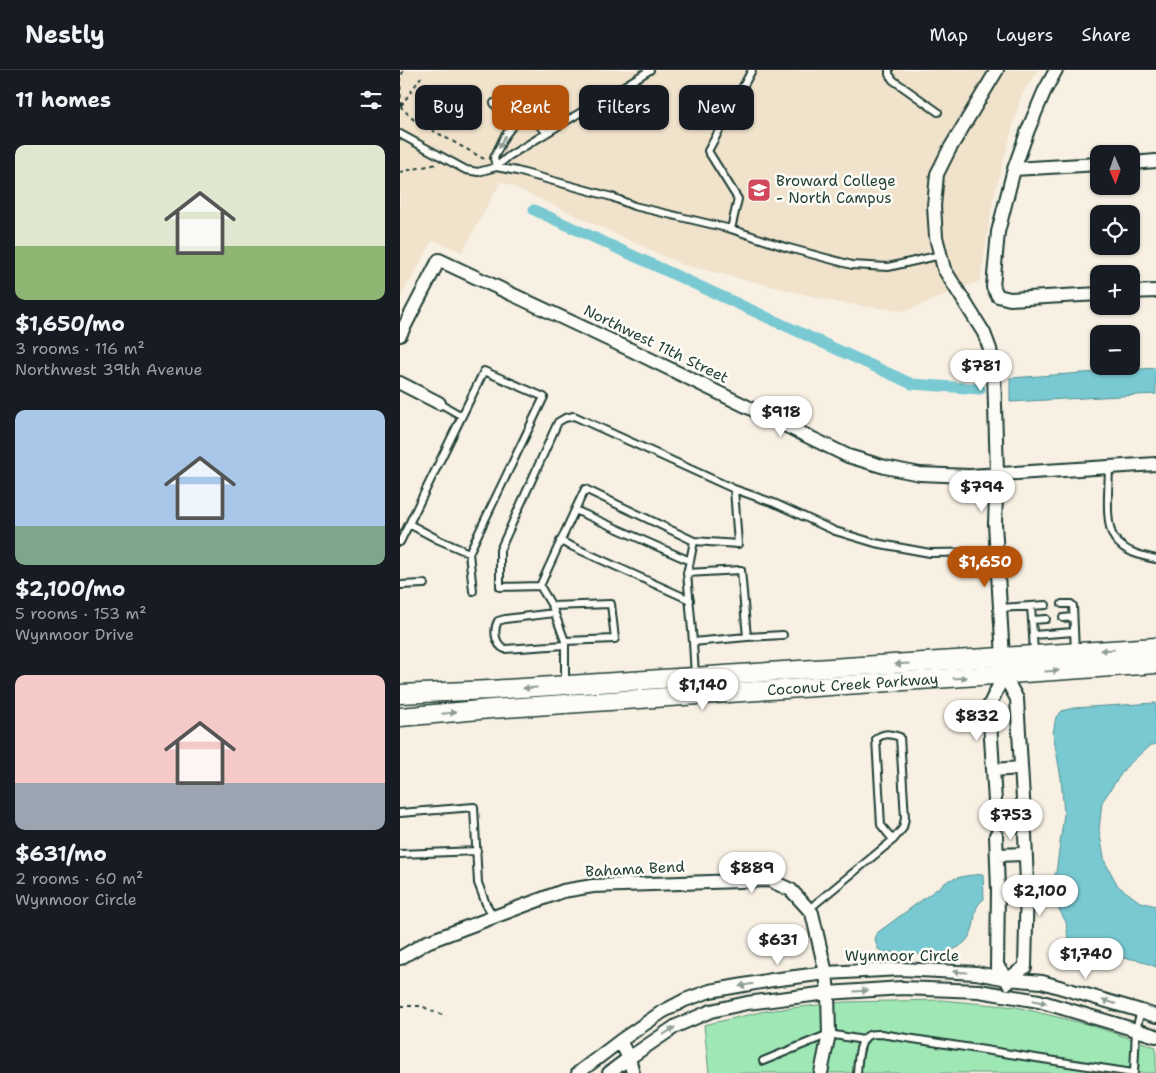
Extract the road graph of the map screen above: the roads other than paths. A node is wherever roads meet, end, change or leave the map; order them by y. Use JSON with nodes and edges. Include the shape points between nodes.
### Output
{"nodes":[{"id":1,"x":650,"y":70,"type":"edge"},
{"id":2,"x":752,"y":70,"type":"edge"},
{"id":3,"x":889,"y":70,"type":"edge"},
{"id":4,"x":997,"y":70,"type":"edge"},
{"id":5,"x":1056,"y":70,"type":"edge"},
{"id":6,"x":938,"y":112,"type":"dead end"},
{"id":7,"x":509,"y":130,"type":"edge"},
{"id":8,"x":544,"y":130,"type":"edge"},
{"id":9,"x":547,"y":133,"type":"junction"},
{"id":10,"x":400,"y":134,"type":"edge"},
{"id":11,"x":1156,"y":161,"type":"edge"},
{"id":12,"x":1140,"y":162,"type":"edge"},
{"id":13,"x":1090,"y":165,"type":"edge"},
{"id":14,"x":496,"y":167,"type":"junction"},
{"id":15,"x":1014,"y":169,"type":"junction"},
{"id":16,"x":731,"y":229,"type":"junction"},
{"id":17,"x":941,"y":255,"type":"junction"},
{"id":18,"x":1156,"y":291,"type":"edge"},
{"id":19,"x":1140,"y":292,"type":"edge"},
{"id":20,"x":1090,"y":295,"type":"edge"},
{"id":21,"x":400,"y":335,"type":"edge"},
{"id":22,"x":400,"y":384,"type":"edge"},
{"id":23,"x":440,"y":403,"type":"joint"},
{"id":24,"x":462,"y":416,"type":"junction"},
{"id":25,"x":1156,"y":464,"type":"edge"},
{"id":26,"x":1109,"y":466,"type":"junction"},
{"id":27,"x":997,"y":473,"type":"junction"},
{"id":28,"x":734,"y":488,"type":"junction"},
{"id":29,"x":574,"y":510,"type":"junction"},
{"id":30,"x":408,"y":524,"type":"junction"},
{"id":31,"x":560,"y":541,"type":"junction"},
{"id":32,"x":694,"y":541,"type":"junction"},
{"id":33,"x":400,"y":542,"type":"edge"},
{"id":34,"x":997,"y":552,"type":"junction"},
{"id":35,"x":470,"y":553,"type":"junction"},
{"id":36,"x":1156,"y":559,"type":"edge"},
{"id":37,"x":690,"y":561,"type":"junction"},
{"id":38,"x":688,"y":573,"type":"junction"},
{"id":39,"x":424,"y":584,"type":"dead end"},
{"id":40,"x":400,"y":585,"type":"edge"},
{"id":41,"x":540,"y":586,"type":"junction"},
{"id":42,"x":473,"y":591,"type":"dead end"},
{"id":43,"x":690,"y":600,"type":"junction"},
{"id":44,"x":1062,"y":604,"type":"dead end"},
{"id":45,"x":1046,"y":605,"type":"dead end"},
{"id":46,"x":1030,"y":606,"type":"junction"},
{"id":47,"x":1000,"y":608,"type":"junction"},
{"id":48,"x":553,"y":610,"type":"junction"},
{"id":49,"x":1074,"y":617,"type":"junction"},
{"id":50,"x":1046,"y":618,"type":"dead end"},
{"id":51,"x":1063,"y":618,"type":"dead end"},
{"id":52,"x":1032,"y":620,"type":"junction"},
{"id":53,"x":1074,"y":632,"type":"junction"},
{"id":54,"x":783,"y":635,"type":"dead end"},
{"id":55,"x":1033,"y":635,"type":"junction"},
{"id":56,"x":747,"y":637,"type":"junction"},
{"id":57,"x":694,"y":642,"type":"junction"},
{"id":58,"x":565,"y":643,"type":"junction"},
{"id":59,"x":1156,"y":647,"type":"edge"},
{"id":60,"x":1075,"y":652,"type":"junction"},
{"id":61,"x":1034,"y":656,"type":"junction"},
{"id":62,"x":1156,"y":664,"type":"edge"},
{"id":63,"x":1003,"y":666,"type":"junction"},
{"id":64,"x":695,"y":677,"type":"junction"},
{"id":65,"x":564,"y":686,"type":"junction"},
{"id":66,"x":400,"y":694,"type":"edge"},
{"id":67,"x":550,"y":705,"type":"junction"},
{"id":68,"x":400,"y":717,"type":"edge"},
{"id":69,"x":1021,"y":768,"type":"junction"},
{"id":70,"x":993,"y":770,"type":"junction"},
{"id":71,"x":400,"y":813,"type":"edge"},
{"id":72,"x":1024,"y":815,"type":"tunnel mouth"},
{"id":73,"x":996,"y":817,"type":"dead end"},
{"id":74,"x":1025,"y":834,"type":"tunnel mouth"},
{"id":75,"x":996,"y":836,"type":"dead end"},
{"id":76,"x":893,"y":840,"type":"junction"},
{"id":77,"x":477,"y":852,"type":"junction"},
{"id":78,"x":400,"y":854,"type":"edge"},
{"id":79,"x":1026,"y":854,"type":"junction"},
{"id":80,"x":997,"y":855,"type":"junction"},
{"id":81,"x":809,"y":909,"type":"junction"},
{"id":82,"x":494,"y":916,"type":"junction"},
{"id":83,"x":400,"y":958,"type":"edge"},
{"id":84,"x":826,"y":973,"type":"junction"},
{"id":85,"x":1008,"y":980,"type":"junction"},
{"id":86,"x":828,"y":993,"type":"junction"},
{"id":87,"x":1008,"y":996,"type":"junction"},
{"id":88,"x":1141,"y":1011,"type":"junction"},
{"id":89,"x":1156,"y":1016,"type":"edge"},
{"id":90,"x":1136,"y":1029,"type":"junction"},
{"id":91,"x":829,"y":1034,"type":"junction"},
{"id":92,"x":1156,"y":1036,"type":"edge"},
{"id":93,"x":863,"y":1040,"type":"junction"},
{"id":94,"x":620,"y":1041,"type":"junction"},
{"id":95,"x":629,"y":1058,"type":"junction"},
{"id":96,"x":763,"y":1060,"type":"dead end"},
{"id":97,"x":578,"y":1073,"type":"edge"},
{"id":98,"x":609,"y":1073,"type":"edge"},
{"id":99,"x":634,"y":1073,"type":"edge"},
{"id":100,"x":820,"y":1073,"type":"edge"},
{"id":101,"x":857,"y":1073,"type":"edge"},
{"id":102,"x":1133,"y":1073,"type":"edge"}],
"edges":[{"from":1,"to":9,"type":"lane"},
{"from":2,"to":16,"type":"lane","via":[[708,151],[738,199]]},
{"from":3,"to":6,"type":"lane","via":[[893,80]]},
{"from":4,"to":17,"type":"street","via":[[938,174],[934,206]]},
{"from":5,"to":15,"type":"street"},
{"from":7,"to":14,"type":"lane","one_way":true,"via":[[494,158]]},
{"from":8,"to":9,"type":"lane"},
{"from":9,"to":14,"type":"lane"},
{"from":10,"to":14,"type":"lane","via":[[466,170],[478,172]]},
{"from":11,"to":12,"type":"street"},
{"from":13,"to":15,"type":"street"},
{"from":14,"to":16,"type":"lane","via":[[612,197],[634,206]]},
{"from":15,"to":20,"type":"street","via":[[998,232],[993,287],[998,296],[1010,299]]},
{"from":16,"to":17,"type":"lane","via":[[852,265],[888,267]]},
{"from":17,"to":27,"type":"street","via":[[944,269],[984,332],[990,349],[994,372]]},
{"from":18,"to":19,"type":"street"},
{"from":21,"to":27,"type":"street","name":"Northwest 11th Street","via":[[439,260],[848,456],[885,468],[920,474],[969,476]]},
{"from":22,"to":23,"type":"street"},
{"from":23,"to":24,"type":"lane"},
{"from":24,"to":30,"type":"lane"},
{"from":24,"to":35,"type":"lane","via":[[484,371],[544,397]]},
{"from":25,"to":26,"type":"street","name":"Northwest 11th Street"},
{"from":26,"to":27,"type":"street","name":"Northwest 11th Street"},
{"from":26,"to":36,"type":"lane","via":[[1111,533],[1125,549]]},
{"from":27,"to":34,"type":"street"},
{"from":28,"to":32,"type":"lane","via":[[738,544]]},
{"from":28,"to":34,"type":"lane","via":[[774,502],[835,531],[875,543],[930,553]]},
{"from":28,"to":41,"type":"lane","via":[[574,416],[565,418],[558,422],[500,550],[500,587]]},
{"from":29,"to":31,"type":"lane"},
{"from":29,"to":32,"type":"lane","via":[[585,489]]},
{"from":29,"to":37,"type":"lane"},
{"from":30,"to":33,"type":"lane"},
{"from":30,"to":35,"type":"lane"},
{"from":31,"to":41,"type":"lane"},
{"from":31,"to":43,"type":"lane"},
{"from":32,"to":37,"type":"lane"},
{"from":34,"to":47,"type":"street"},
{"from":35,"to":42,"type":"lane"},
{"from":37,"to":38,"type":"lane"},
{"from":38,"to":43,"type":"lane"},
{"from":38,"to":56,"type":"lane","via":[[741,570]]},
{"from":39,"to":40,"type":"lane"},
{"from":41,"to":48,"type":"lane"},
{"from":43,"to":57,"type":"lane"},
{"from":44,"to":49,"type":"lane","via":[[1073,606]]},
{"from":45,"to":46,"type":"lane"},
{"from":46,"to":47,"type":"lane"},
{"from":46,"to":52,"type":"lane"},
{"from":47,"to":63,"type":"street"},
{"from":48,"to":58,"type":"lane"},
{"from":48,"to":58,"type":"lane","via":[[610,604],[615,639]]},
{"from":48,"to":58,"type":"lane","via":[[498,621],[495,628],[497,641],[506,649]]},
{"from":49,"to":51,"type":"lane"},
{"from":49,"to":53,"type":"lane"},
{"from":50,"to":52,"type":"lane"},
{"from":52,"to":55,"type":"lane"},
{"from":53,"to":55,"type":"lane"},
{"from":53,"to":60,"type":"lane"},
{"from":54,"to":56,"type":"lane"},
{"from":55,"to":61,"type":"lane"},
{"from":56,"to":57,"type":"lane"},
{"from":57,"to":64,"type":"lane"},
{"from":58,"to":65,"type":"lane"},
{"from":59,"to":60,"type":"main road","name":"Coconut Creek Parkway","one_way":true},
{"from":60,"to":61,"type":"main road","name":"Coconut Creek Parkway"},
{"from":61,"to":63,"type":"main road","name":"Coconut Creek Parkway"},
{"from":63,"to":62,"type":"main road","name":"Coconut Creek Parkway","one_way":true},
{"from":63,"to":64,"type":"main road","name":"Coconut Creek Parkway","one_way":true},
{"from":67,"to":63,"type":"main road","name":"Coconut Creek Parkway","one_way":true},
{"from":63,"to":69,"type":"street","via":[[1018,699]]},
{"from":63,"to":70,"type":"street","via":[[989,706]]},
{"from":64,"to":65,"type":"main road","name":"Coconut Creek Parkway"},
{"from":64,"to":67,"type":"main road","via":[[676,688],[570,695]]},
{"from":65,"to":66,"type":"main road","name":"Coconut Creek Parkway","one_way":true},
{"from":68,"to":67,"type":"main road","name":"Coconut Creek Parkway","one_way":true},
{"from":69,"to":70,"type":"street"},
{"from":69,"to":72,"type":"street"},
{"from":70,"to":73,"type":"street"},
{"from":71,"to":77,"type":"lane","via":[[474,807]]},
{"from":74,"to":79,"type":"street"},
{"from":75,"to":80,"type":"street"},
{"from":76,"to":76,"type":"lane","via":[[903,828],[905,818],[900,737],[891,734],[876,739],[881,825]]},
{"from":76,"to":81,"type":"lane"},
{"from":77,"to":78,"type":"lane"},
{"from":77,"to":82,"type":"lane","via":[[478,883]]},
{"from":79,"to":80,"type":"street"},
{"from":79,"to":85,"type":"street","via":[[1025,967]]},
{"from":80,"to":85,"type":"street","via":[[998,966]]},
{"from":81,"to":82,"type":"street","name":"Bahama Bend","via":[[791,890],[769,880],[593,886],[562,891]]},
{"from":81,"to":84,"type":"street","name":"Bahama Bend"},
{"from":82,"to":83,"type":"street","name":"Bahama Bend","via":[[427,942]]},
{"from":85,"to":84,"type":"street","name":"Wynmoor Circle","one_way":true,"via":[[976,973],[901,969]]},
{"from":84,"to":86,"type":"street","name":"Bahama Bend"},
{"from":84,"to":94,"type":"street","name":"Wynmoor Circle","one_way":true,"via":[[710,991],[662,1012]]},
{"from":85,"to":87,"type":"street"},
{"from":88,"to":85,"type":"street","name":"Wynmoor Circle","one_way":true,"via":[[1042,982]]},
{"from":86,"to":87,"type":"street","one_way":true,"via":[[902,988],[979,991]]},
{"from":86,"to":91,"type":"street","name":"Bahama Bend"},
{"from":95,"to":86,"type":"street","one_way":true,"via":[[676,1026],[711,1011]]},
{"from":87,"to":90,"type":"street","one_way":true,"via":[[1039,1001]]},
{"from":88,"to":89,"type":"street","name":"Wynmoor Circle"},
{"from":88,"to":90,"type":"lane"},
{"from":90,"to":92,"type":"street"},
{"from":90,"to":102,"type":"lane"},
{"from":91,"to":93,"type":"lane"},
{"from":91,"to":96,"type":"lane"},
{"from":91,"to":100,"type":"street","name":"Bahama Bend"},
{"from":93,"to":101,"type":"lane"},
{"from":93,"to":102,"type":"lane","via":[[869,1035],[881,1034]]},
{"from":94,"to":95,"type":"street"},
{"from":94,"to":97,"type":"street","name":"Wynmoor Circle"},
{"from":95,"to":98,"type":"street"},
{"from":95,"to":99,"type":"street"}]}
